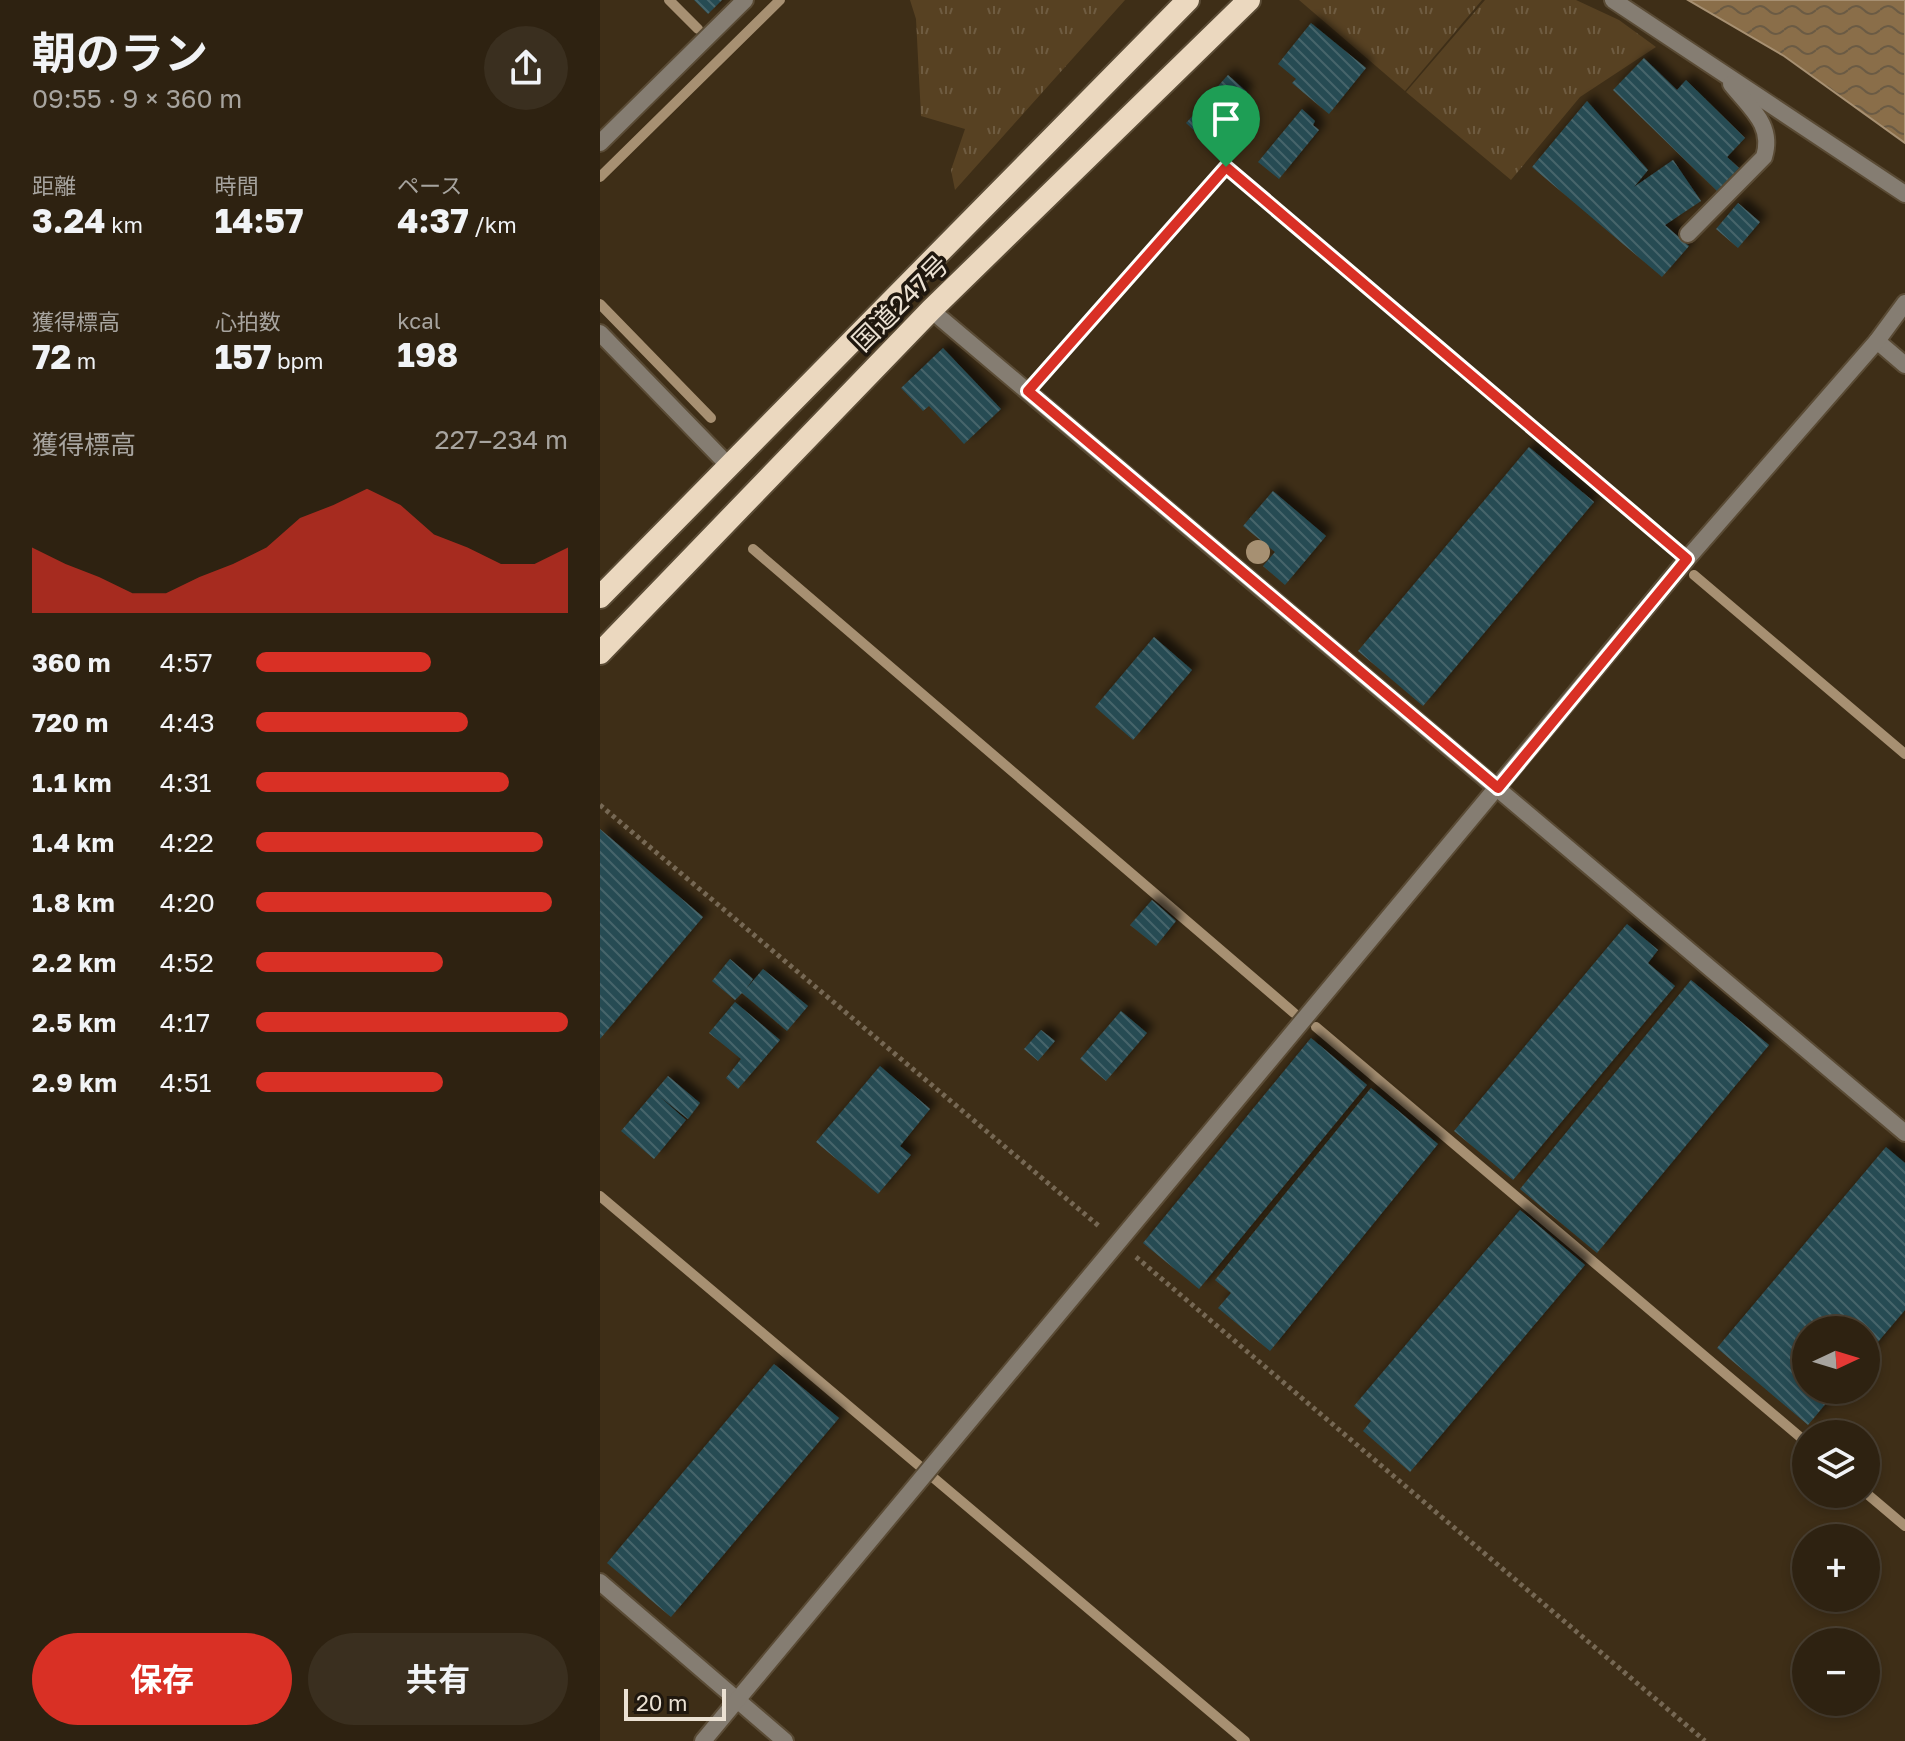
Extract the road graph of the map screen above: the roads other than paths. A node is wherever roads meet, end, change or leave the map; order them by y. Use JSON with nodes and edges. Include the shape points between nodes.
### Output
{"nodes":[{"id":1,"x":745,"y":0,"type":"edge"},
{"id":2,"x":1188,"y":0,"type":"edge"},
{"id":3,"x":1249,"y":0,"type":"edge"},
{"id":4,"x":1613,"y":0,"type":"edge"},
{"id":5,"x":1723,"y":73,"type":"junction"},
{"id":6,"x":600,"y":143,"type":"edge"},
{"id":7,"x":1881,"y":178,"type":"junction"},
{"id":8,"x":1905,"y":194,"type":"edge"},
{"id":9,"x":1905,"y":211,"type":"edge"},
{"id":10,"x":1688,"y":234,"type":"dead end"},
{"id":11,"x":1905,"y":303,"type":"edge"},
{"id":12,"x":931,"y":310,"type":"junction"},
{"id":13,"x":600,"y":333,"type":"edge"},
{"id":14,"x":1877,"y":341,"type":"junction"},
{"id":15,"x":1905,"y":365,"type":"edge"},
{"id":16,"x":729,"y":466,"type":"junction"},
{"id":17,"x":600,"y":597,"type":"edge"},
{"id":18,"x":600,"y":653,"type":"edge"},
{"id":19,"x":1498,"y":788,"type":"junction"},
{"id":20,"x":1905,"y":1133,"type":"edge"},
{"id":21,"x":600,"y":1582,"type":"edge"},
{"id":22,"x":738,"y":1701,"type":"junction"},
{"id":23,"x":703,"y":1741,"type":"edge"},
{"id":24,"x":785,"y":1741,"type":"edge"}],
"edges":[{"from":1,"to":6,"type":"street"},
{"from":2,"to":16,"type":"highway","name":"国道247号"},
{"from":3,"to":12,"type":"highway","name":"国道247号"},
{"from":4,"to":5,"type":"street"},
{"from":5,"to":7,"type":"street"},
{"from":5,"to":10,"type":"street","via":[[1765,127],[1769,142],[1764,157]]},
{"from":7,"to":8,"type":"street"},
{"from":7,"to":9,"type":"street"},
{"from":11,"to":14,"type":"street"},
{"from":12,"to":18,"type":"highway","name":"国道247号"},
{"from":12,"to":19,"type":"street"},
{"from":13,"to":16,"type":"street"},
{"from":14,"to":15,"type":"street"},
{"from":14,"to":19,"type":"street"},
{"from":16,"to":17,"type":"highway","name":"国道247号"},
{"from":19,"to":20,"type":"street"},
{"from":19,"to":22,"type":"street"},
{"from":21,"to":22,"type":"street"},
{"from":22,"to":23,"type":"street"},
{"from":22,"to":24,"type":"street"}]}
